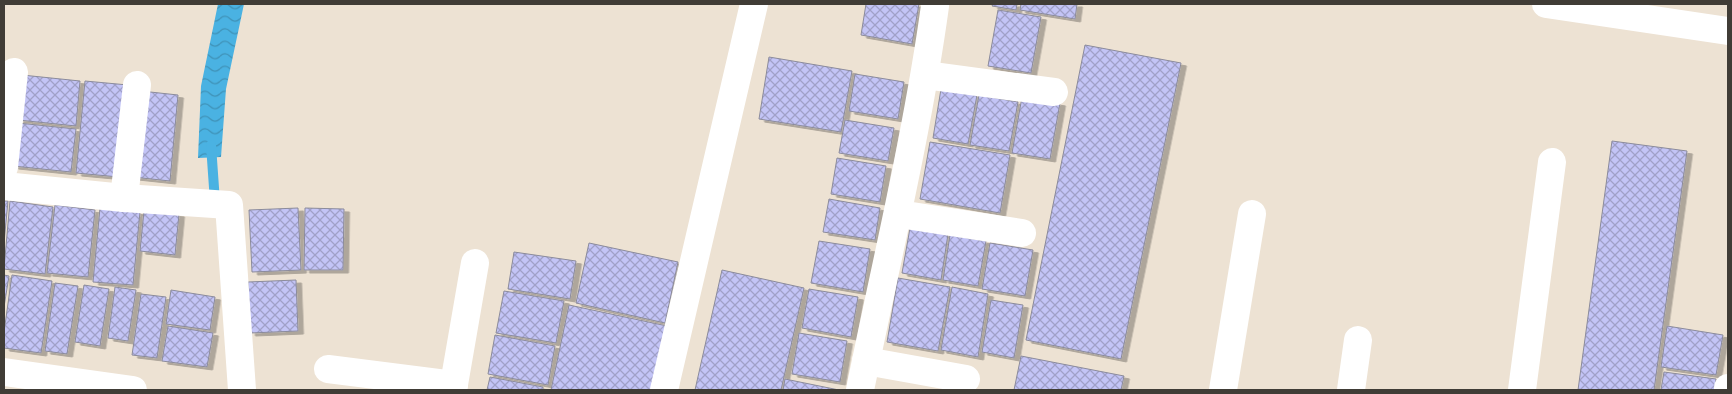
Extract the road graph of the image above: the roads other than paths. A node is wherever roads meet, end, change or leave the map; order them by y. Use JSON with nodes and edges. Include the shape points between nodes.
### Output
{"nodes":[{"id":1,"x":754,"y":4,"type":"edge"},
{"id":2,"x":1546,"y":4,"type":"edge"},
{"id":3,"x":935,"y":6,"type":"dead end"},
{"id":4,"x":1728,"y":31,"type":"edge"},
{"id":5,"x":14,"y":72,"type":"dead end"},
{"id":6,"x":926,"y":75,"type":"junction"},
{"id":7,"x":136,"y":85,"type":"dead end"},
{"id":8,"x":1054,"y":92,"type":"dead end"},
{"id":9,"x":1552,"y":162,"type":"dead end"},
{"id":10,"x":4,"y":167,"type":"edge"},
{"id":11,"x":4,"y":186,"type":"edge"},
{"id":12,"x":124,"y":198,"type":"junction"},
{"id":13,"x":898,"y":214,"type":"junction"},
{"id":14,"x":1252,"y":214,"type":"dead end"},
{"id":15,"x":1022,"y":233,"type":"dead end"},
{"id":16,"x":475,"y":263,"type":"dead end"},
{"id":17,"x":1358,"y":340,"type":"dead end"},
{"id":18,"x":866,"y":361,"type":"junction"},
{"id":19,"x":328,"y":369,"type":"dead end"},
{"id":20,"x":4,"y":372,"type":"edge"},
{"id":21,"x":966,"y":379,"type":"dead end"},
{"id":22,"x":454,"y":388,"type":"edge"},
{"id":23,"x":133,"y":390,"type":"edge"},
{"id":24,"x":242,"y":390,"type":"edge"},
{"id":25,"x":664,"y":390,"type":"edge"},
{"id":26,"x":860,"y":390,"type":"edge"},
{"id":27,"x":1223,"y":390,"type":"edge"},
{"id":28,"x":1351,"y":390,"type":"edge"},
{"id":29,"x":1522,"y":390,"type":"edge"}],
"edges":[{"from":1,"to":25,"type":"street"},
{"from":2,"to":4,"type":"street"},
{"from":3,"to":6,"type":"street"},
{"from":5,"to":10,"type":"street"},
{"from":6,"to":8,"type":"street"},
{"from":6,"to":13,"type":"street"},
{"from":7,"to":12,"type":"street"},
{"from":9,"to":29,"type":"street"},
{"from":11,"to":12,"type":"street"},
{"from":12,"to":24,"type":"street","via":[[229,205]]},
{"from":13,"to":15,"type":"street"},
{"from":13,"to":18,"type":"street"},
{"from":14,"to":27,"type":"street"},
{"from":16,"to":22,"type":"street"},
{"from":17,"to":28,"type":"street"},
{"from":18,"to":21,"type":"street"},
{"from":18,"to":26,"type":"street"},
{"from":19,"to":22,"type":"street"},
{"from":20,"to":23,"type":"street"}]}
